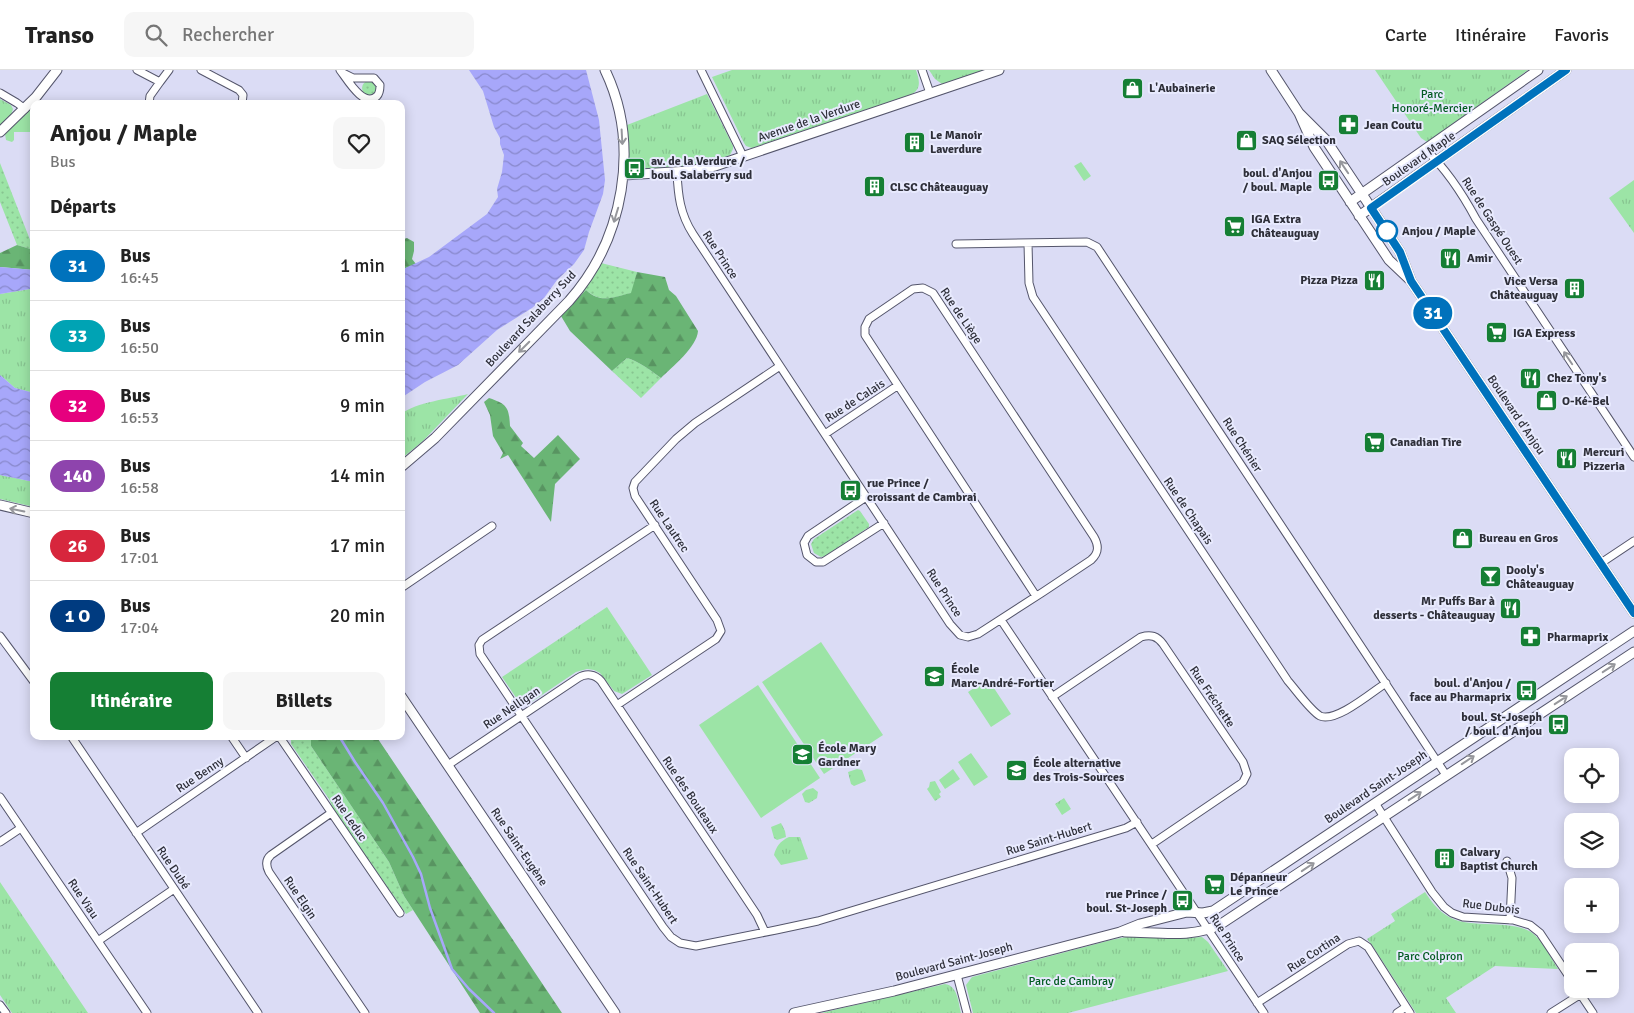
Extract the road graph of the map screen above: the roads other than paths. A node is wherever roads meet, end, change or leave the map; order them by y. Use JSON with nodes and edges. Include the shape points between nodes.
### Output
{"nodes":[{"id":1,"x":57,"y":70,"type":"edge"},
{"id":2,"x":138,"y":70,"type":"edge"},
{"id":3,"x":168,"y":70,"type":"edge"},
{"id":4,"x":201,"y":70,"type":"edge"},
{"id":5,"x":605,"y":70,"type":"edge"},
{"id":6,"x":701,"y":70,"type":"edge"},
{"id":7,"x":922,"y":70,"type":"edge"},
{"id":8,"x":999,"y":70,"type":"edge"},
{"id":9,"x":1271,"y":70,"type":"edge"},
{"id":10,"x":1566,"y":70,"type":"edge"},
{"id":11,"x":1538,"y":71,"type":"edge"},
{"id":12,"x":342,"y":72,"type":"edge"},
{"id":13,"x":160,"y":82,"type":"junction"},
{"id":14,"x":1546,"y":84,"type":"junction"},
{"id":15,"x":0,"y":93,"type":"edge"},
{"id":16,"x":930,"y":93,"type":"junction"},
{"id":17,"x":1500,"y":98,"type":"junction"},
{"id":18,"x":33,"y":100,"type":"edge"},
{"id":19,"x":149,"y":100,"type":"edge"},
{"id":20,"x":243,"y":100,"type":"edge"},
{"id":21,"x":30,"y":103,"type":"edge"},
{"id":22,"x":24,"y":109,"type":"junction"},
{"id":23,"x":1509,"y":111,"type":"junction"},
{"id":24,"x":1300,"y":113,"type":"junction"},
{"id":25,"x":1465,"y":122,"type":"junction"},
{"id":26,"x":0,"y":132,"type":"edge"},
{"id":27,"x":1474,"y":135,"type":"junction"},
{"id":28,"x":1426,"y":150,"type":"junction"},
{"id":29,"x":744,"y":156,"type":"junction"},
{"id":30,"x":1437,"y":161,"type":"junction"},
{"id":31,"x":677,"y":172,"type":"junction"},
{"id":32,"x":624,"y":175,"type":"junction"},
{"id":33,"x":1362,"y":194,"type":"junction"},
{"id":34,"x":1350,"y":202,"type":"junction"},
{"id":35,"x":1371,"y":208,"type":"junction"},
{"id":36,"x":1359,"y":216,"type":"junction"},
{"id":37,"x":1028,"y":242,"type":"junction"},
{"id":38,"x":956,"y":244,"type":"dead end"},
{"id":39,"x":1411,"y":281,"type":"junction"},
{"id":40,"x":780,"y":366,"type":"junction"},
{"id":41,"x":897,"y":386,"type":"junction"},
{"id":42,"x":825,"y":434,"type":"junction"},
{"id":43,"x":1634,"y":457,"type":"edge"},
{"id":44,"x":405,"y":464,"type":"edge"},
{"id":45,"x":866,"y":497,"type":"junction"},
{"id":46,"x":0,"y":506,"type":"edge"},
{"id":47,"x":30,"y":512,"type":"edge"},
{"id":48,"x":884,"y":523,"type":"junction"},
{"id":49,"x":654,"y":525,"type":"junction"},
{"id":50,"x":492,"y":526,"type":"dead end"},
{"id":51,"x":1634,"y":541,"type":"edge"},
{"id":52,"x":1601,"y":563,"type":"junction"},
{"id":53,"x":405,"y":585,"type":"edge"},
{"id":54,"x":1036,"y":596,"type":"junction"},
{"id":55,"x":1634,"y":613,"type":"edge"},
{"id":56,"x":1001,"y":620,"type":"junction"},
{"id":57,"x":1634,"y":631,"type":"edge"},
{"id":58,"x":0,"y":636,"type":"edge"},
{"id":59,"x":1634,"y":652,"type":"edge"},
{"id":60,"x":1575,"y":670,"type":"junction"},
{"id":61,"x":590,"y":675,"type":"joint"},
{"id":62,"x":30,"y":677,"type":"edge"},
{"id":63,"x":1386,"y":683,"type":"junction"},
{"id":64,"x":1584,"y":684,"type":"junction"},
{"id":65,"x":1052,"y":697,"type":"junction"},
{"id":66,"x":405,"y":702,"type":"edge"},
{"id":67,"x":617,"y":706,"type":"junction"},
{"id":68,"x":521,"y":716,"type":"junction"},
{"id":69,"x":1482,"y":732,"type":"junction"},
{"id":70,"x":73,"y":740,"type":"edge"},
{"id":71,"x":234,"y":740,"type":"edge"},
{"id":72,"x":272,"y":740,"type":"edge"},
{"id":73,"x":281,"y":740,"type":"edge"},
{"id":74,"x":1491,"y":746,"type":"junction"},
{"id":75,"x":246,"y":758,"type":"junction"},
{"id":76,"x":1438,"y":762,"type":"junction"},
{"id":77,"x":448,"y":764,"type":"junction"},
{"id":78,"x":1446,"y":775,"type":"junction"},
{"id":79,"x":0,"y":797,"type":"edge"},
{"id":80,"x":1375,"y":804,"type":"junction"},
{"id":81,"x":331,"y":813,"type":"junction"},
{"id":82,"x":1383,"y":817,"type":"junction"},
{"id":83,"x":1137,"y":822,"type":"junction"},
{"id":84,"x":21,"y":828,"type":"junction"},
{"id":85,"x":136,"y":833,"type":"junction"},
{"id":86,"x":0,"y":842,"type":"edge"},
{"id":87,"x":1152,"y":844,"type":"junction"},
{"id":88,"x":1507,"y":861,"type":"dead end"},
{"id":89,"x":174,"y":889,"type":"junction"},
{"id":90,"x":1197,"y":912,"type":"junction"},
{"id":91,"x":400,"y":913,"type":"dead end"},
{"id":92,"x":1510,"y":920,"type":"junction"},
{"id":93,"x":1207,"y":929,"type":"junction"},
{"id":94,"x":765,"y":932,"type":"junction"},
{"id":95,"x":1120,"y":932,"type":"junction"},
{"id":96,"x":98,"y":941,"type":"junction"},
{"id":97,"x":1564,"y":969,"type":"edge"},
{"id":98,"x":957,"y":975,"type":"junction"},
{"id":99,"x":1570,"y":998,"type":"edge"},
{"id":100,"x":1583,"y":998,"type":"edge"},
{"id":101,"x":1257,"y":1003,"type":"junction"},
{"id":102,"x":0,"y":1005,"type":"edge"},
{"id":103,"x":1408,"y":1010,"type":"edge"},
{"id":104,"x":143,"y":1012,"type":"edge"},
{"id":105,"x":6,"y":1013,"type":"edge"},
{"id":106,"x":258,"y":1013,"type":"edge"},
{"id":107,"x":365,"y":1013,"type":"edge"},
{"id":108,"x":616,"y":1013,"type":"edge"},
{"id":109,"x":794,"y":1013,"type":"edge"},
{"id":110,"x":967,"y":1013,"type":"edge"},
{"id":111,"x":1264,"y":1013,"type":"edge"},
{"id":112,"x":1397,"y":1013,"type":"edge"},
{"id":113,"x":1551,"y":1013,"type":"edge"},
{"id":114,"x":1593,"y":1013,"type":"edge"}],
"edges":[{"from":1,"to":18,"type":"street"},
{"from":2,"to":13,"type":"street"},
{"from":3,"to":13,"type":"street"},
{"from":4,"to":20,"type":"street","via":[[241,92]]},
{"from":5,"to":32,"type":"street","name":"Boulevard Salaberry Sud","one_way":true,"via":[[620,111]]},
{"from":6,"to":29,"type":"street"},
{"from":7,"to":16,"type":"street"},
{"from":8,"to":16,"type":"street","name":"Avenue de la Verdure"},
{"from":9,"to":24,"type":"street","name":"Boulevard d'Anjou"},
{"from":10,"to":14,"type":"street","name":"Boulevard Maple"},
{"from":11,"to":14,"type":"street"},
{"from":11,"to":17,"type":"street","name":"Boulevard Maple"},
{"from":12,"to":12,"type":"street","via":[[366,99],[375,98],[379,92],[380,85],[374,78],[353,78]]},
{"from":13,"to":19,"type":"street"},
{"from":14,"to":23,"type":"street","name":"Boulevard Maple"},
{"from":15,"to":22,"type":"street"},
{"from":16,"to":29,"type":"street","name":"Avenue de la Verdure"},
{"from":17,"to":23,"type":"street"},
{"from":17,"to":25,"type":"street","name":"Boulevard Maple"},
{"from":21,"to":22,"type":"street"},
{"from":22,"to":26,"type":"street"},
{"from":23,"to":27,"type":"street","name":"Boulevard Maple"},
{"from":33,"to":24,"type":"street","name":"Boulevard d'Anjou","one_way":true,"via":[[1326,140]]},
{"from":24,"to":34,"type":"street","name":"Boulevard d'Anjou","via":[[1314,147]]},
{"from":25,"to":27,"type":"street"},
{"from":25,"to":28,"type":"street","name":"Boulevard Maple"},
{"from":27,"to":30,"type":"street","name":"Boulevard Maple"},
{"from":28,"to":30,"type":"street","name":"Rue de Gaspé Ouest"},
{"from":28,"to":33,"type":"street","name":"Boulevard Maple"},
{"from":29,"to":31,"type":"street","name":"Avenue de la Verdure","via":[[706,168]]},
{"from":30,"to":35,"type":"street","name":"Boulevard Maple"},
{"from":43,"to":30,"type":"street","name":"Rue de Gaspé Ouest","one_way":true,"via":[[1462,193]]},
{"from":31,"to":32,"type":"street","name":"Avenue de la Verdure"},
{"from":31,"to":40,"type":"street","name":"Rue Prince","via":[[680,207],[688,226]]},
{"from":32,"to":44,"type":"street","name":"Boulevard Salaberry Sud","one_way":true,"via":[[612,228],[598,261],[582,285],[442,432]]},
{"from":33,"to":34,"type":"street","name":"Boulevard Maple"},
{"from":33,"to":35,"type":"street","name":"Boulevard d'Anjou"},
{"from":34,"to":36,"type":"street","name":"Boulevard d'Anjou"},
{"from":35,"to":36,"type":"street","name":"Boulevard Maple"},
{"from":35,"to":39,"type":"street","name":"Boulevard d'Anjou","via":[[1400,252]]},
{"from":36,"to":39,"type":"street","name":"Boulevard d'Anjou","via":[[1388,260]]},
{"from":37,"to":38,"type":"street","name":"Rue Chénier"},
{"from":37,"to":63,"type":"street","name":"Rue Chénier","via":[[1087,242],[1097,247]]},
{"from":37,"to":63,"type":"street","name":"Rue de Chapais","via":[[1028,283],[1033,297],[1288,681],[1323,717],[1340,714]]},
{"from":39,"to":52,"type":"street","name":"Boulevard d'Anjou"},
{"from":40,"to":42,"type":"street","name":"Rue Prince"},
{"from":40,"to":49,"type":"street","name":"Rue Lautrec","via":[[695,423],[637,479],[633,488],[635,496]]},
{"from":41,"to":42,"type":"street","name":"Rue de Calais"},
{"from":41,"to":54,"type":"street","name":"Rue de Liège"},
{"from":41,"to":54,"type":"street","name":"Rue de Liège","via":[[866,339],[864,327],[873,315],[913,289],[924,288],[935,296],[1096,542],[1098,550],[1091,560]]},
{"from":42,"to":45,"type":"street","name":"Rue Prince"},
{"from":45,"to":48,"type":"street","name":"Rue Prince"},
{"from":45,"to":48,"type":"street","via":[[808,536],[804,543],[807,555],[816,562],[827,561]]},
{"from":47,"to":46,"type":"street","one_way":true},
{"from":48,"to":56,"type":"street","name":"Rue Prince","via":[[958,633],[974,636]]},
{"from":49,"to":67,"type":"street","name":"Rue Lautrec","via":[[721,631],[711,642]]},
{"from":49,"to":68,"type":"street","name":"Rue Saint-Hubert","via":[[480,643],[480,654]]},
{"from":50,"to":53,"type":"street"},
{"from":51,"to":52,"type":"street"},
{"from":52,"to":55,"type":"street","name":"Boulevard d'Anjou"},
{"from":54,"to":56,"type":"street","name":"Rue de Liège"},
{"from":56,"to":65,"type":"street","name":"Rue Prince"},
{"from":57,"to":60,"type":"street","name":"Boulevard Saint-Joseph"},
{"from":58,"to":62,"type":"street"},
{"from":64,"to":59,"type":"street","name":"Boulevard Saint-Joseph","one_way":true},
{"from":60,"to":64,"type":"street"},
{"from":60,"to":69,"type":"street","name":"Boulevard Saint-Joseph"},
{"from":61,"to":67,"type":"street","name":"Rue des Bouleaux","via":[[601,681]]},
{"from":61,"to":68,"type":"street","name":"Rue Nelligan","via":[[582,676]]},
{"from":63,"to":76,"type":"street","name":"Rue Chénier"},
{"from":74,"to":64,"type":"street","name":"Boulevard Saint-Joseph","one_way":true},
{"from":65,"to":83,"type":"street","name":"Rue Prince"},
{"from":65,"to":87,"type":"street","name":"Rue Fréchette","via":[[1141,637],[1155,636],[1163,644],[1243,762],[1247,774],[1239,785]]},
{"from":66,"to":77,"type":"street","name":"Rue Saint-Eugène"},
{"from":67,"to":94,"type":"street","name":"Rue des Bouleaux","via":[[759,918]]},
{"from":68,"to":77,"type":"street","name":"Rue Nelligan"},
{"from":68,"to":94,"type":"street","name":"Rue Saint-Hubert","via":[[671,936],[685,945],[696,946]]},
{"from":69,"to":74,"type":"street"},
{"from":69,"to":76,"type":"street","name":"Boulevard Saint-Joseph"},
{"from":70,"to":85,"type":"street","name":"Rue Dubé"},
{"from":71,"to":75,"type":"street"},
{"from":72,"to":75,"type":"street","name":"Rue Benny"},
{"from":73,"to":81,"type":"street","name":"Rue Leduc"},
{"from":78,"to":74,"type":"street","name":"Boulevard Saint-Joseph","one_way":true},
{"from":75,"to":85,"type":"street","name":"Rue Benny"},
{"from":76,"to":78,"type":"street","name":"Rue Chénier"},
{"from":76,"to":80,"type":"street","name":"Boulevard Saint-Joseph"},
{"from":77,"to":108,"type":"street","name":"Rue Saint-Eugène"},
{"from":82,"to":78,"type":"street","name":"Boulevard Saint-Joseph","one_way":true},
{"from":79,"to":84,"type":"street","name":"Rue Viau"},
{"from":80,"to":82,"type":"street","name":"Rue Dubois"},
{"from":80,"to":90,"type":"street","name":"Boulevard Saint-Joseph","via":[[1213,911]]},
{"from":81,"to":91,"type":"street","name":"Rue Leduc"},
{"from":81,"to":107,"type":"street","name":"Rue Elgin","via":[[271,854],[266,865]]},
{"from":82,"to":92,"type":"street","name":"Rue Dubois","via":[[1448,910],[1466,917]]},
{"from":93,"to":82,"type":"street","name":"Boulevard Saint-Joseph","one_way":true,"via":[[1221,924]]},
{"from":83,"to":87,"type":"street","name":"Rue Prince"},
{"from":83,"to":94,"type":"street","name":"Rue Saint-Hubert","via":[[818,921]]},
{"from":84,"to":86,"type":"street"},
{"from":84,"to":96,"type":"street","name":"Rue Viau"},
{"from":85,"to":89,"type":"street","name":"Rue Dubé"},
{"from":87,"to":90,"type":"street","name":"Rue Prince"},
{"from":88,"to":92,"type":"street","via":[[1512,878]]},
{"from":89,"to":96,"type":"street"},
{"from":89,"to":106,"type":"street","name":"Rue Dubé"},
{"from":90,"to":93,"type":"street","name":"Rue Prince"},
{"from":90,"to":95,"type":"street","name":"Boulevard Saint-Joseph","via":[[1148,921]]},
{"from":92,"to":97,"type":"street","name":"Rue Dubois","via":[[1526,923],[1539,932]]},
{"from":93,"to":95,"type":"street","name":"Boulevard Saint-Joseph","via":[[1169,933]]},
{"from":93,"to":101,"type":"street","name":"Rue Prince"},
{"from":95,"to":98,"type":"street","name":"Boulevard Saint-Joseph"},
{"from":96,"to":104,"type":"street","name":"Rue Viau"},
{"from":98,"to":109,"type":"street","name":"Boulevard Saint-Joseph"},
{"from":98,"to":110,"type":"street"},
{"from":99,"to":113,"type":"street"},
{"from":100,"to":114,"type":"street"},
{"from":101,"to":103,"type":"street","name":"Rue Cortina","via":[[1355,941],[1368,947]]},
{"from":101,"to":111,"type":"street","name":"Rue Prince"},
{"from":102,"to":105,"type":"street"},
{"from":103,"to":112,"type":"street"}]}
